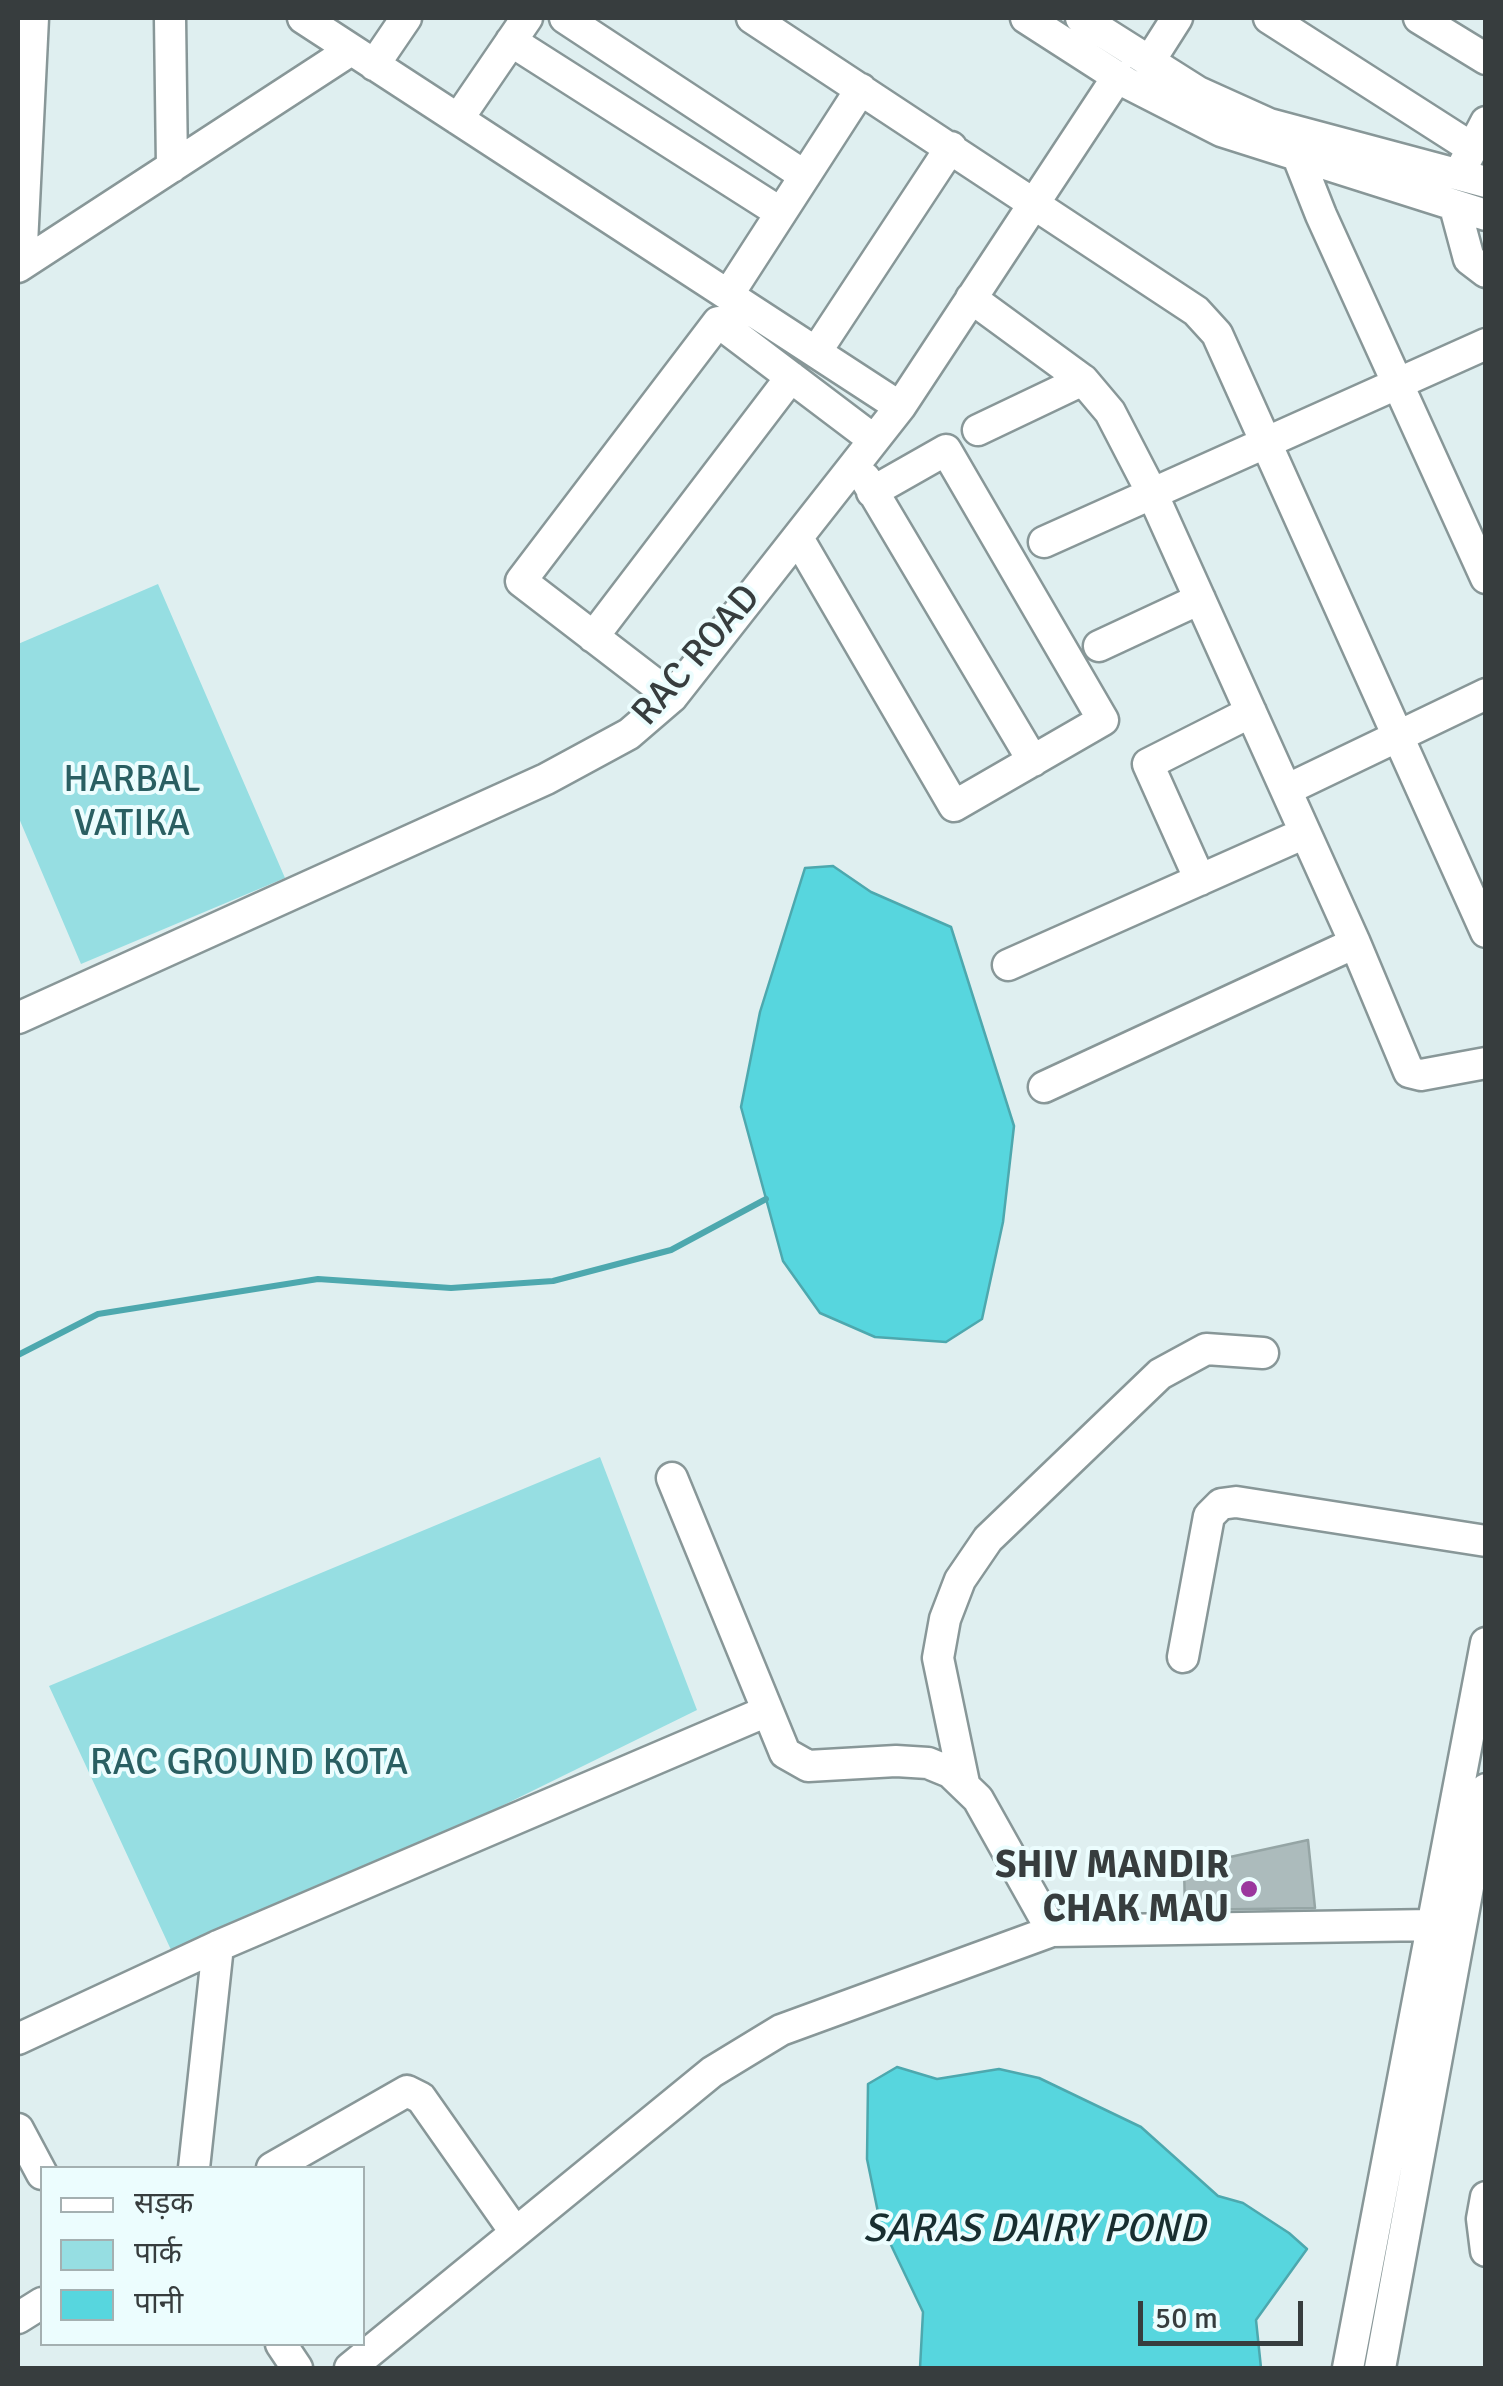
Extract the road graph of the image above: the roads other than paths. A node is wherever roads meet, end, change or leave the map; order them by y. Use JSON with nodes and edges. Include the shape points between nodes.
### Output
{"nodes":[{"id":1,"x":33,"y":18,"type":"edge"},
{"id":2,"x":170,"y":18,"type":"edge"},
{"id":3,"x":303,"y":18,"type":"edge"},
{"id":4,"x":406,"y":18,"type":"edge"},
{"id":5,"x":565,"y":18,"type":"edge"},
{"id":6,"x":752,"y":18,"type":"edge"},
{"id":7,"x":1026,"y":18,"type":"edge"},
{"id":8,"x":1081,"y":18,"type":"edge"},
{"id":9,"x":1177,"y":18,"type":"edge"},
{"id":10,"x":1269,"y":18,"type":"edge"},
{"id":11,"x":1419,"y":18,"type":"edge"},
{"id":12,"x":519,"y":29,"type":"edge"},
{"id":13,"x":363,"y":57,"type":"junction"},
{"id":14,"x":1486,"y":59,"type":"edge"},
{"id":15,"x":1149,"y":62,"type":"junction"},
{"id":16,"x":1118,"y":76,"type":"junction"},
{"id":17,"x":861,"y":89,"type":"junction"},
{"id":18,"x":458,"y":119,"type":"junction"},
{"id":19,"x":1479,"y":135,"type":"edge"},
{"id":20,"x":1291,"y":144,"type":"junction"},
{"id":21,"x":951,"y":148,"type":"junction"},
{"id":22,"x":172,"y":167,"type":"junction"},
{"id":23,"x":805,"y":176,"type":"junction"},
{"id":24,"x":1472,"y":179,"type":"edge"},
{"id":25,"x":1035,"y":202,"type":"junction"},
{"id":26,"x":1455,"y":207,"type":"junction"},
{"id":27,"x":781,"y":213,"type":"junction"},
{"id":28,"x":1486,"y":215,"type":"edge"},
{"id":29,"x":19,"y":266,"type":"edge"},
{"id":30,"x":1486,"y":272,"type":"edge"},
{"id":31,"x":728,"y":295,"type":"junction"},
{"id":32,"x":972,"y":298,"type":"junction"},
{"id":33,"x":1486,"y":344,"type":"edge"},
{"id":34,"x":816,"y":352,"type":"junction"},
{"id":35,"x":791,"y":377,"type":"junction"},
{"id":36,"x":1083,"y":380,"type":"junction"},
{"id":37,"x":1396,"y":382,"type":"junction"},
{"id":38,"x":900,"y":407,"type":"junction"},
{"id":39,"x":978,"y":430,"type":"dead end"},
{"id":40,"x":1264,"y":441,"type":"junction"},
{"id":41,"x":866,"y":451,"type":"junction"},
{"id":42,"x":872,"y":492,"type":"junction"},
{"id":43,"x":1152,"y":493,"type":"junction"},
{"id":44,"x":798,"y":538,"type":"junction"},
{"id":45,"x":1044,"y":542,"type":"dead end"},
{"id":46,"x":1486,"y":578,"type":"edge"},
{"id":47,"x":1200,"y":600,"type":"junction"},
{"id":48,"x":593,"y":636,"type":"junction"},
{"id":49,"x":1099,"y":646,"type":"dead end"},
{"id":50,"x":1486,"y":694,"type":"edge"},
{"id":51,"x":672,"y":697,"type":"junction"},
{"id":52,"x":1251,"y":712,"type":"junction"},
{"id":53,"x":1398,"y":736,"type":"junction"},
{"id":54,"x":1033,"y":761,"type":"junction"},
{"id":55,"x":1286,"y":790,"type":"junction"},
{"id":56,"x":1306,"y":833,"type":"junction"},
{"id":57,"x":1200,"y":880,"type":"junction"},
{"id":58,"x":1486,"y":932,"type":"edge"},
{"id":59,"x":1355,"y":943,"type":"junction"},
{"id":60,"x":1008,"y":965,"type":"dead end"},
{"id":61,"x":18,"y":1018,"type":"edge"},
{"id":62,"x":1486,"y":1063,"type":"edge"},
{"id":63,"x":1044,"y":1087,"type":"dead end"},
{"id":64,"x":1263,"y":1353,"type":"dead end"},
{"id":65,"x":672,"y":1478,"type":"dead end"},
{"id":66,"x":1486,"y":1541,"type":"edge"},
{"id":67,"x":1486,"y":1643,"type":"edge"},
{"id":68,"x":1183,"y":1657,"type":"dead end"},
{"id":69,"x":765,"y":1712,"type":"junction"},
{"id":70,"x":964,"y":1783,"type":"junction"},
{"id":71,"x":1486,"y":1789,"type":"edge"},
{"id":72,"x":1432,"y":1926,"type":"junction"},
{"id":73,"x":1052,"y":1931,"type":"junction"},
{"id":74,"x":218,"y":1946,"type":"junction"},
{"id":75,"x":18,"y":2039,"type":"edge"},
{"id":76,"x":18,"y":2129,"type":"edge"},
{"id":77,"x":1403,"y":2151,"type":"junction"},
{"id":78,"x":194,"y":2166,"type":"edge"},
{"id":79,"x":275,"y":2166,"type":"edge"},
{"id":80,"x":40,"y":2170,"type":"edge"},
{"id":81,"x":1486,"y":2197,"type":"edge"},
{"id":82,"x":515,"y":2232,"type":"junction"},
{"id":83,"x":1386,"y":2246,"type":"junction"},
{"id":84,"x":1486,"y":2251,"type":"edge"},
{"id":85,"x":40,"y":2305,"type":"edge"},
{"id":86,"x":18,"y":2318,"type":"edge"},
{"id":87,"x":282,"y":2346,"type":"edge"},
{"id":88,"x":296,"y":2368,"type":"edge"},
{"id":89,"x":350,"y":2368,"type":"edge"},
{"id":90,"x":1348,"y":2368,"type":"edge"},
{"id":91,"x":1380,"y":2368,"type":"edge"}],
"edges":[{"from":1,"to":29,"type":"street"},
{"from":2,"to":22,"type":"street"},
{"from":3,"to":13,"type":"street"},
{"from":4,"to":13,"type":"street"},
{"from":5,"to":23,"type":"street"},
{"from":6,"to":17,"type":"street"},
{"from":7,"to":16,"type":"street"},
{"from":8,"to":15,"type":"street"},
{"from":9,"to":15,"type":"street"},
{"from":10,"to":19,"type":"street"},
{"from":11,"to":14,"type":"street"},
{"from":12,"to":18,"type":"street"},
{"from":12,"to":27,"type":"street"},
{"from":13,"to":18,"type":"street"},
{"from":13,"to":22,"type":"street"},
{"from":15,"to":20,"type":"street"},
{"from":16,"to":20,"type":"street","via":[[1222,132]]},
{"from":16,"to":25,"type":"street","name":"RAC ROAD"},
{"from":17,"to":21,"type":"street"},
{"from":17,"to":23,"type":"street"},
{"from":18,"to":31,"type":"street"},
{"from":19,"to":24,"type":"street"},
{"from":20,"to":24,"type":"street"},
{"from":20,"to":26,"type":"street"},
{"from":20,"to":37,"type":"street"},
{"from":21,"to":25,"type":"street"},
{"from":21,"to":34,"type":"street"},
{"from":22,"to":29,"type":"street"},
{"from":23,"to":27,"type":"street"},
{"from":25,"to":32,"type":"street","name":"RAC ROAD"},
{"from":25,"to":40,"type":"street","via":[[1196,312],[1217,334]]},
{"from":26,"to":28,"type":"street"},
{"from":26,"to":30,"type":"street","via":[[1469,259]]},
{"from":27,"to":31,"type":"street"},
{"from":31,"to":34,"type":"street"},
{"from":32,"to":36,"type":"street"},
{"from":32,"to":38,"type":"street","name":"RAC ROAD"},
{"from":33,"to":37,"type":"street"},
{"from":34,"to":38,"type":"street"},
{"from":35,"to":41,"type":"street"},
{"from":35,"to":48,"type":"street"},
{"from":35,"to":48,"type":"street","via":[[718,322],[521,581]]},
{"from":36,"to":39,"type":"street"},
{"from":36,"to":43,"type":"street","via":[[1110,412]]},
{"from":37,"to":40,"type":"street"},
{"from":37,"to":46,"type":"street"},
{"from":38,"to":41,"type":"street","name":"RAC ROAD"},
{"from":40,"to":43,"type":"street"},
{"from":40,"to":53,"type":"street"},
{"from":41,"to":42,"type":"street"},
{"from":41,"to":44,"type":"street","name":"RAC ROAD"},
{"from":42,"to":54,"type":"street"},
{"from":42,"to":54,"type":"street","via":[[946,450],[1103,720]]},
{"from":43,"to":45,"type":"street"},
{"from":43,"to":47,"type":"street"},
{"from":44,"to":51,"type":"street","name":"RAC ROAD"},
{"from":44,"to":54,"type":"street","via":[[954,806]]},
{"from":47,"to":49,"type":"street"},
{"from":47,"to":52,"type":"street"},
{"from":48,"to":51,"type":"street"},
{"from":50,"to":53,"type":"street"},
{"from":51,"to":61,"type":"street","name":"RAC ROAD","via":[[629,734],[546,779]]},
{"from":52,"to":55,"type":"street"},
{"from":52,"to":57,"type":"street","via":[[1148,764]]},
{"from":53,"to":55,"type":"street"},
{"from":53,"to":58,"type":"street"},
{"from":55,"to":56,"type":"street"},
{"from":56,"to":57,"type":"street"},
{"from":56,"to":59,"type":"street"},
{"from":57,"to":60,"type":"street"},
{"from":59,"to":62,"type":"street","via":[[1409,1072]]},
{"from":59,"to":63,"type":"street"},
{"from":64,"to":70,"type":"street","via":[[1206,1349],[1160,1374],[988,1539],[960,1580],[938,1658]]},
{"from":65,"to":69,"type":"street"},
{"from":66,"to":68,"type":"street","via":[[1221,1504],[1209,1516]]},
{"from":67,"to":72,"type":"street"},
{"from":69,"to":70,"type":"street","via":[[785,1753],[808,1766],[928,1763]]},
{"from":69,"to":74,"type":"street"},
{"from":70,"to":73,"type":"street"},
{"from":71,"to":77,"type":"street"},
{"from":72,"to":73,"type":"street"},
{"from":72,"to":77,"type":"street"},
{"from":73,"to":82,"type":"street","via":[[780,2030],[712,2072]]},
{"from":74,"to":75,"type":"street"},
{"from":74,"to":78,"type":"street"},
{"from":76,"to":80,"type":"street"},
{"from":77,"to":83,"type":"street"},
{"from":79,"to":82,"type":"street","via":[[408,2090],[421,2098]]},
{"from":81,"to":84,"type":"street"},
{"from":82,"to":89,"type":"street"},
{"from":83,"to":90,"type":"street"},
{"from":83,"to":91,"type":"street"},
{"from":85,"to":86,"type":"street"},
{"from":87,"to":88,"type":"street"}]}
